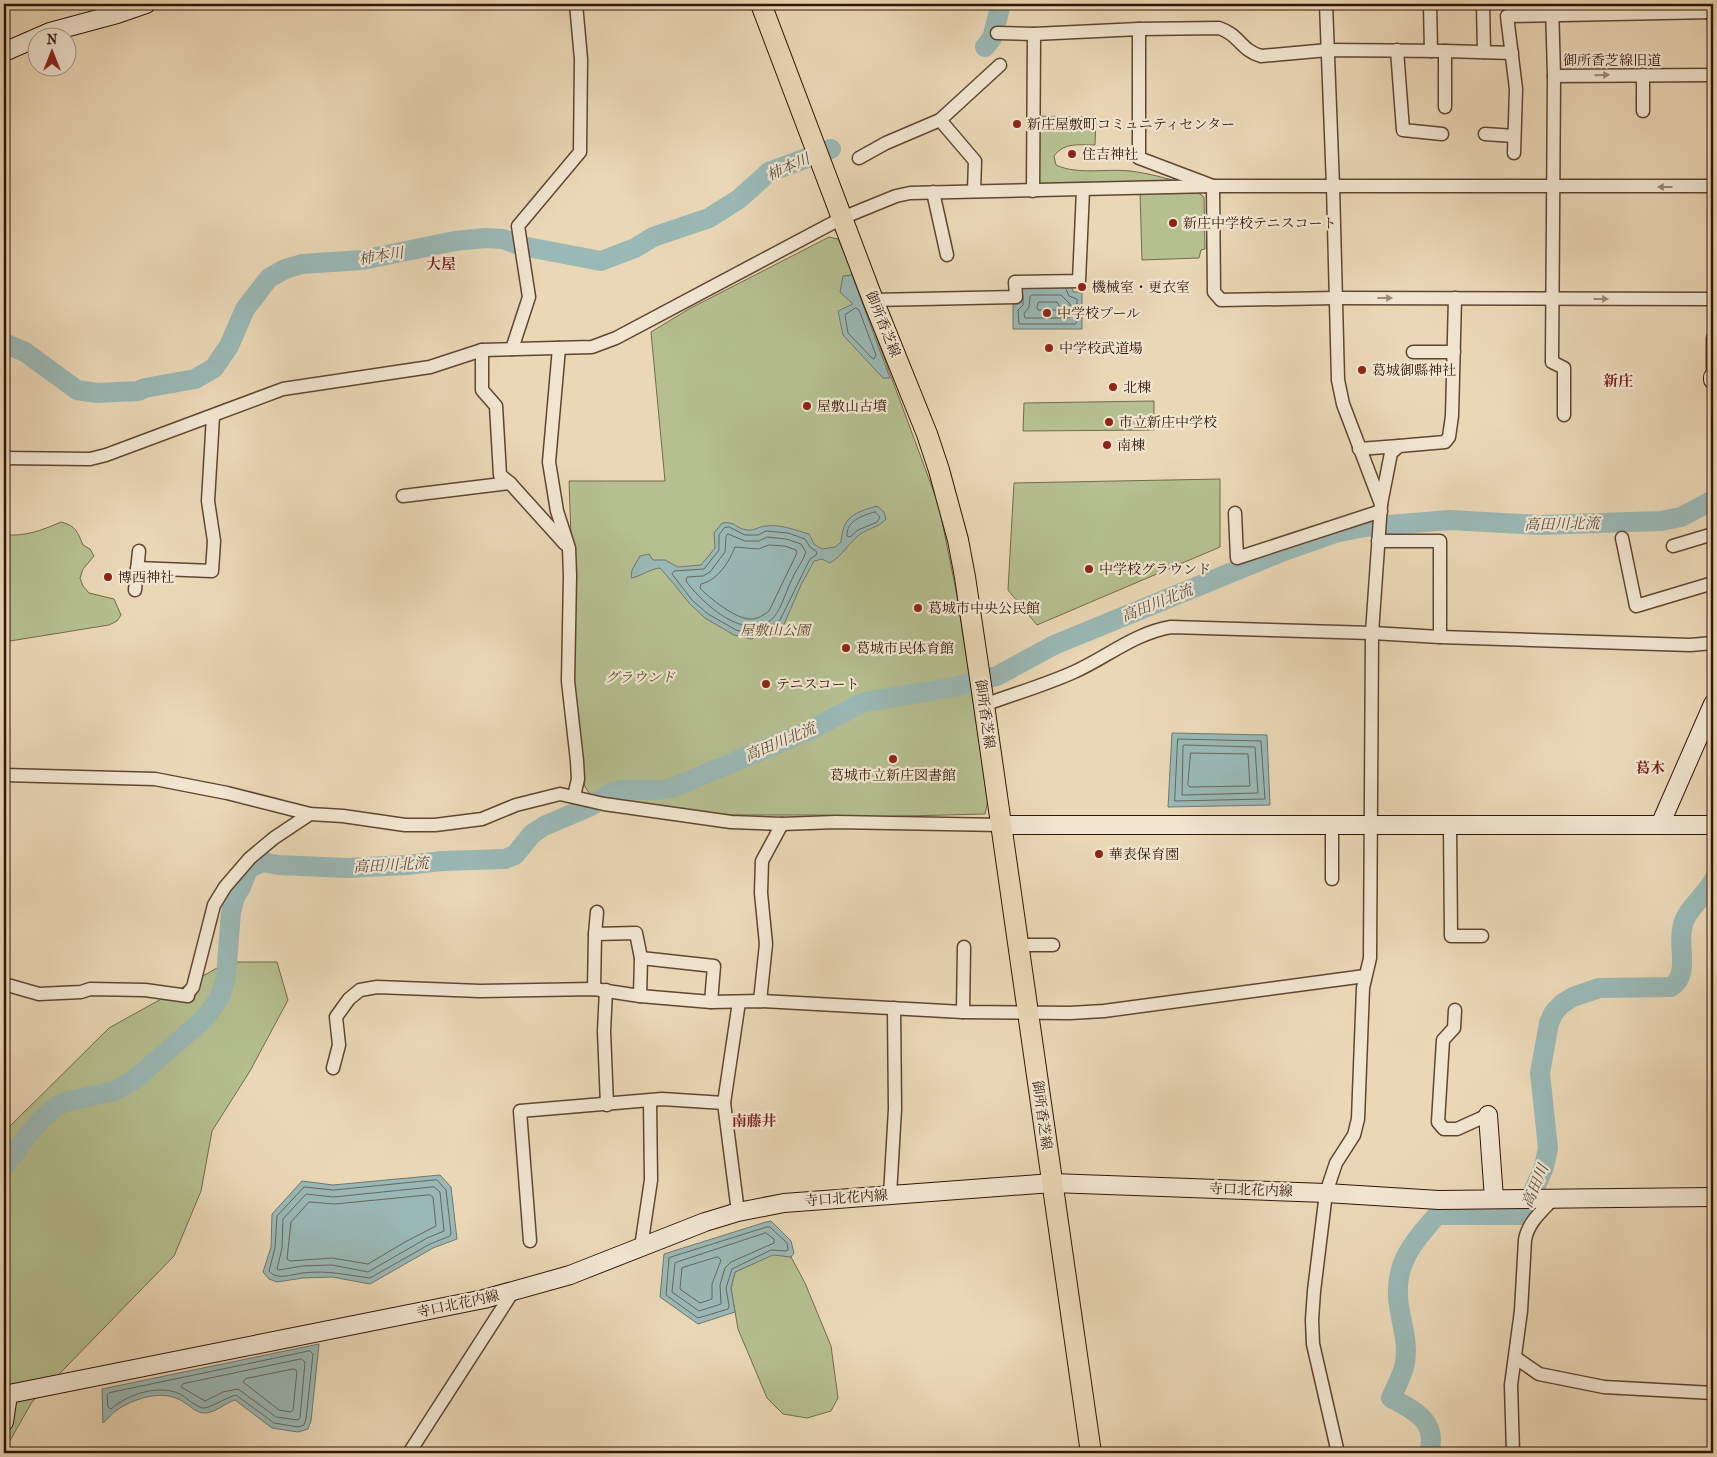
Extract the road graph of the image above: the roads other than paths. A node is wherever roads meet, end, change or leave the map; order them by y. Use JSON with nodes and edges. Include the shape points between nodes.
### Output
{"nodes":[{"id":1,"x":146,"y":4,"type":"edge"},
{"id":2,"x":576,"y":4,"type":"edge"},
{"id":3,"x":761,"y":4,"type":"edge"},
{"id":4,"x":1326,"y":4,"type":"edge"},
{"id":5,"x":1430,"y":4,"type":"edge"},
{"id":6,"x":1483,"y":4,"type":"edge"},
{"id":7,"x":1712,"y":4,"type":"edge"},
{"id":8,"x":1552,"y":9,"type":"edge"},
{"id":9,"x":1713,"y":12,"type":"edge"},
{"id":10,"x":1139,"y":30,"type":"junction"},
{"id":11,"x":998,"y":33,"type":"dead end"},
{"id":12,"x":1034,"y":34,"type":"junction"},
{"id":13,"x":1328,"y":50,"type":"junction"},
{"id":14,"x":1397,"y":50,"type":"junction"},
{"id":15,"x":1431,"y":51,"type":"junction"},
{"id":16,"x":1445,"y":51,"type":"junction"},
{"id":17,"x":4,"y":52,"type":"edge"},
{"id":18,"x":1484,"y":52,"type":"junction"},
{"id":19,"x":1512,"y":53,"type":"junction"},
{"id":20,"x":1000,"y":65,"type":"dead end"},
{"id":21,"x":1642,"y":75,"type":"junction"},
{"id":22,"x":1713,"y":75,"type":"edge"},
{"id":23,"x":1554,"y":76,"type":"junction"},
{"id":24,"x":1445,"y":108,"type":"dead end"},
{"id":25,"x":1643,"y":111,"type":"dead end"},
{"id":26,"x":940,"y":120,"type":"junction"},
{"id":27,"x":1442,"y":134,"type":"dead end"},
{"id":28,"x":1485,"y":134,"type":"dead end"},
{"id":29,"x":1514,"y":136,"type":"junction"},
{"id":30,"x":1514,"y":153,"type":"dead end"},
{"id":31,"x":858,"y":158,"type":"dead end"},
{"id":32,"x":1213,"y":186,"type":"junction"},
{"id":33,"x":1333,"y":186,"type":"junction"},
{"id":34,"x":1713,"y":186,"type":"edge"},
{"id":35,"x":1554,"y":187,"type":"junction"},
{"id":36,"x":1083,"y":190,"type":"junction"},
{"id":37,"x":974,"y":191,"type":"junction"},
{"id":38,"x":1033,"y":191,"type":"junction"},
{"id":39,"x":932,"y":192,"type":"junction"},
{"id":40,"x":842,"y":218,"type":"junction"},
{"id":41,"x":947,"y":255,"type":"dead end"},
{"id":42,"x":1336,"y":298,"type":"junction"},
{"id":43,"x":1455,"y":298,"type":"junction"},
{"id":44,"x":1552,"y":299,"type":"junction"},
{"id":45,"x":1713,"y":299,"type":"edge"},
{"id":46,"x":873,"y":300,"type":"junction"},
{"id":47,"x":1713,"y":338,"type":"edge"},
{"id":48,"x":512,"y":348,"type":"junction"},
{"id":49,"x":559,"y":348,"type":"junction"},
{"id":50,"x":482,"y":350,"type":"junction"},
{"id":51,"x":1413,"y":352,"type":"dead end"},
{"id":52,"x":1454,"y":352,"type":"junction"},
{"id":53,"x":1713,"y":378,"type":"edge"},
{"id":54,"x":1564,"y":415,"type":"dead end"},
{"id":55,"x":213,"y":416,"type":"junction"},
{"id":56,"x":1399,"y":446,"type":"junction"},
{"id":57,"x":1359,"y":449,"type":"junction"},
{"id":58,"x":4,"y":458,"type":"edge"},
{"id":59,"x":510,"y":483,"type":"junction"},
{"id":60,"x":403,"y":496,"type":"dead end"},
{"id":61,"x":1381,"y":511,"type":"junction"},
{"id":62,"x":1235,"y":513,"type":"dead end"},
{"id":63,"x":1713,"y":534,"type":"edge"},
{"id":64,"x":1622,"y":538,"type":"dead end"},
{"id":65,"x":1378,"y":541,"type":"junction"},
{"id":66,"x":1672,"y":546,"type":"dead end"},
{"id":67,"x":569,"y":548,"type":"junction"},
{"id":68,"x":138,"y":551,"type":"dead end"},
{"id":69,"x":137,"y":568,"type":"junction"},
{"id":70,"x":1713,"y":583,"type":"edge"},
{"id":71,"x":135,"y":590,"type":"dead end"},
{"id":72,"x":1372,"y":633,"type":"junction"},
{"id":73,"x":1440,"y":637,"type":"junction"},
{"id":74,"x":1713,"y":643,"type":"edge"},
{"id":75,"x":981,"y":688,"type":"junction"},
{"id":76,"x":1713,"y":704,"type":"edge"},
{"id":77,"x":4,"y":775,"type":"edge"},
{"id":78,"x":574,"y":796,"type":"junction"},
{"id":79,"x":310,"y":814,"type":"junction"},
{"id":80,"x":782,"y":824,"type":"junction"},
{"id":81,"x":1001,"y":825,"type":"junction"},
{"id":82,"x":1332,"y":825,"type":"junction"},
{"id":83,"x":1370,"y":825,"type":"junction"},
{"id":84,"x":1450,"y":825,"type":"junction"},
{"id":85,"x":1660,"y":825,"type":"junction"},
{"id":86,"x":1713,"y":825,"type":"edge"},
{"id":87,"x":1332,"y":879,"type":"dead end"},
{"id":88,"x":597,"y":912,"type":"dead end"},
{"id":89,"x":594,"y":934,"type":"junction"},
{"id":90,"x":1482,"y":936,"type":"dead end"},
{"id":91,"x":1018,"y":945,"type":"junction"},
{"id":92,"x":1053,"y":945,"type":"dead end"},
{"id":93,"x":964,"y":947,"type":"dead end"},
{"id":94,"x":641,"y":958,"type":"junction"},
{"id":95,"x":1365,"y":976,"type":"junction"},
{"id":96,"x":4,"y":984,"type":"edge"},
{"id":97,"x":600,"y":989,"type":"junction"},
{"id":98,"x":640,"y":996,"type":"junction"},
{"id":99,"x":760,"y":1001,"type":"junction"},
{"id":100,"x":711,"y":1002,"type":"junction"},
{"id":101,"x":739,"y":1002,"type":"junction"},
{"id":102,"x":894,"y":1008,"type":"junction"},
{"id":103,"x":1455,"y":1010,"type":"dead end"},
{"id":104,"x":963,"y":1012,"type":"junction"},
{"id":105,"x":1028,"y":1012,"type":"junction"},
{"id":106,"x":333,"y":1068,"type":"dead end"},
{"id":107,"x":650,"y":1101,"type":"junction"},
{"id":108,"x":724,"y":1103,"type":"junction"},
{"id":109,"x":607,"y":1105,"type":"junction"},
{"id":110,"x":1488,"y":1115,"type":"joint"},
{"id":111,"x":1052,"y":1183,"type":"junction"},
{"id":112,"x":1326,"y":1193,"type":"junction"},
{"id":113,"x":890,"y":1195,"type":"junction"},
{"id":114,"x":1713,"y":1197,"type":"edge"},
{"id":115,"x":1538,"y":1198,"type":"junction"},
{"id":116,"x":1494,"y":1200,"type":"junction"},
{"id":117,"x":738,"y":1212,"type":"junction"},
{"id":118,"x":530,"y":1241,"type":"dead end"},
{"id":119,"x":641,"y":1247,"type":"junction"},
{"id":120,"x":512,"y":1293,"type":"junction"},
{"id":121,"x":1516,"y":1358,"type":"junction"},
{"id":122,"x":1713,"y":1393,"type":"edge"},
{"id":123,"x":6,"y":1395,"type":"edge"},
{"id":124,"x":4,"y":1422,"type":"edge"},
{"id":125,"x":410,"y":1453,"type":"edge"},
{"id":126,"x":1091,"y":1453,"type":"edge"},
{"id":127,"x":1338,"y":1453,"type":"edge"},
{"id":128,"x":1513,"y":1453,"type":"edge"}],
"edges":[{"from":1,"to":17,"type":"main road","via":[[50,32]]},
{"from":2,"to":48,"type":"street","via":[[581,60],[580,152],[518,226],[529,297]]},
{"from":3,"to":40,"type":"main road","name":"御所香芝線"},
{"from":4,"to":13,"type":"street"},
{"from":5,"to":15,"type":"street"},
{"from":6,"to":18,"type":"street"},
{"from":7,"to":9,"type":"main road"},
{"from":8,"to":9,"type":"street"},
{"from":8,"to":19,"type":"street","via":[[1507,16]]},
{"from":8,"to":23,"type":"street","name":"御所香芝線旧道"},
{"from":10,"to":12,"type":"street"},
{"from":10,"to":13,"type":"street","via":[[1219,28],[1229,31],[1252,54],[1261,56]]},
{"from":10,"to":32,"type":"street","via":[[1139,158]]},
{"from":11,"to":12,"type":"street"},
{"from":12,"to":38,"type":"street"},
{"from":13,"to":14,"type":"street"},
{"from":13,"to":33,"type":"street"},
{"from":14,"to":15,"type":"street"},
{"from":14,"to":27,"type":"street","via":[[1403,130]]},
{"from":15,"to":16,"type":"street"},
{"from":16,"to":18,"type":"street"},
{"from":16,"to":24,"type":"street"},
{"from":18,"to":19,"type":"street"},
{"from":19,"to":29,"type":"street","via":[[1516,89]]},
{"from":20,"to":26,"type":"street"},
{"from":21,"to":22,"type":"street","name":"御所香芝線旧道"},
{"from":23,"to":21,"type":"street","name":"御所香芝線旧道","one_way":true},
{"from":21,"to":25,"type":"street"},
{"from":23,"to":35,"type":"street"},
{"from":26,"to":31,"type":"street"},
{"from":26,"to":37,"type":"street","via":[[975,161]]},
{"from":28,"to":29,"type":"street"},
{"from":29,"to":30,"type":"street"},
{"from":32,"to":33,"type":"street"},
{"from":32,"to":36,"type":"street"},
{"from":32,"to":42,"type":"street","via":[[1214,292],[1221,300]]},
{"from":33,"to":35,"type":"street"},
{"from":33,"to":42,"type":"street"},
{"from":34,"to":35,"type":"street","one_way":true},
{"from":35,"to":44,"type":"street"},
{"from":36,"to":38,"type":"street"},
{"from":36,"to":46,"type":"street","via":[[1079,281],[1015,282],[1016,297]]},
{"from":37,"to":38,"type":"street"},
{"from":37,"to":39,"type":"street"},
{"from":39,"to":40,"type":"street","via":[[896,196]]},
{"from":39,"to":41,"type":"street"},
{"from":40,"to":46,"type":"main road","name":"御所香芝線"},
{"from":40,"to":49,"type":"street","via":[[616,338],[592,347]]},
{"from":42,"to":43,"type":"street","one_way":true},
{"from":42,"to":57,"type":"street","via":[[1338,380]]},
{"from":43,"to":44,"type":"street"},
{"from":43,"to":52,"type":"street"},
{"from":44,"to":45,"type":"street","one_way":true},
{"from":44,"to":54,"type":"street","via":[[1552,362],[1564,368]]},
{"from":46,"to":75,"type":"main road","name":"御所香芝線","via":[[927,434],[948,501],[965,577]]},
{"from":47,"to":53,"type":"street"},
{"from":48,"to":49,"type":"street"},
{"from":48,"to":50,"type":"street"},
{"from":49,"to":67,"type":"street","via":[[550,462],[558,511]]},
{"from":50,"to":55,"type":"street","via":[[430,368],[283,389]]},
{"from":50,"to":59,"type":"street","via":[[482,390],[496,406],[500,475]]},
{"from":51,"to":52,"type":"street"},
{"from":52,"to":56,"type":"street","via":[[1449,437],[1445,442]]},
{"from":55,"to":58,"type":"street","via":[[90,459]]},
{"from":55,"to":69,"type":"street","via":[[208,501],[214,541],[212,571]]},
{"from":56,"to":57,"type":"street"},
{"from":56,"to":61,"type":"street","via":[[1391,452]]},
{"from":57,"to":61,"type":"street"},
{"from":59,"to":60,"type":"street"},
{"from":59,"to":67,"type":"street"},
{"from":61,"to":62,"type":"street","via":[[1237,558]]},
{"from":61,"to":65,"type":"street"},
{"from":63,"to":66,"type":"street"},
{"from":64,"to":70,"type":"street","via":[[1636,606]]},
{"from":65,"to":72,"type":"street"},
{"from":65,"to":73,"type":"street","via":[[1440,541]]},
{"from":67,"to":78,"type":"street","via":[[568,681],[578,779]]},
{"from":68,"to":69,"type":"street"},
{"from":69,"to":71,"type":"street"},
{"from":72,"to":73,"type":"street"},
{"from":72,"to":75,"type":"street","via":[[1186,626],[1155,630],[1074,672]]},
{"from":72,"to":83,"type":"street"},
{"from":73,"to":74,"type":"street"},
{"from":75,"to":81,"type":"main road","name":"御所香芝線"},
{"from":76,"to":85,"type":"main road"},
{"from":77,"to":79,"type":"street","via":[[155,780],[227,793]]},
{"from":78,"to":79,"type":"street","via":[[560,794],[516,805],[482,819],[435,825],[405,825]]},
{"from":78,"to":80,"type":"street","via":[[604,804],[731,822]]},
{"from":79,"to":96,"type":"street","via":[[250,858],[225,887],[214,904],[188,996],[145,990],[99,989],[39,994]]},
{"from":80,"to":81,"type":"street"},
{"from":80,"to":99,"type":"street","via":[[762,861],[761,893],[766,944]]},
{"from":81,"to":82,"type":"main road"},
{"from":81,"to":91,"type":"main road","name":"御所香芝線"},
{"from":82,"to":83,"type":"main road"},
{"from":82,"to":87,"type":"street"},
{"from":83,"to":84,"type":"main road"},
{"from":83,"to":95,"type":"street","via":[[1370,958]]},
{"from":84,"to":85,"type":"main road"},
{"from":84,"to":90,"type":"street","via":[[1451,936]]},
{"from":85,"to":86,"type":"main road"},
{"from":88,"to":89,"type":"street"},
{"from":89,"to":94,"type":"street","via":[[636,933]]},
{"from":89,"to":97,"type":"street"},
{"from":91,"to":92,"type":"street"},
{"from":91,"to":105,"type":"main road","name":"御所香芝線"},
{"from":93,"to":104,"type":"street"},
{"from":94,"to":98,"type":"street"},
{"from":94,"to":100,"type":"street","via":[[714,966]]},
{"from":95,"to":105,"type":"street","via":[[1104,1011]]},
{"from":95,"to":112,"type":"street","via":[[1357,1127],[1336,1163]]},
{"from":97,"to":98,"type":"street"},
{"from":97,"to":106,"type":"street","via":[[480,991],[377,987],[360,990],[336,1017],[338,1045]]},
{"from":97,"to":109,"type":"street"},
{"from":98,"to":100,"type":"street"},
{"from":99,"to":101,"type":"street"},
{"from":99,"to":102,"type":"street"},
{"from":100,"to":101,"type":"street"},
{"from":101,"to":108,"type":"street"},
{"from":102,"to":104,"type":"street"},
{"from":102,"to":113,"type":"street","via":[[895,1109]]},
{"from":103,"to":110,"type":"street","via":[[1454,1028],[1443,1040],[1438,1122],[1444,1129],[1457,1129]]},
{"from":104,"to":105,"type":"street"},
{"from":105,"to":111,"type":"main road","name":"御所香芝線"},
{"from":107,"to":108,"type":"street"},
{"from":107,"to":109,"type":"street"},
{"from":107,"to":119,"type":"street","via":[[651,1180]]},
{"from":108,"to":117,"type":"street"},
{"from":109,"to":118,"type":"street","via":[[520,1111]]},
{"from":110,"to":116,"type":"main road"},
{"from":111,"to":112,"type":"main road","name":"寺口北花内線"},
{"from":111,"to":113,"type":"main road","name":"寺口北花内線"},
{"from":111,"to":126,"type":"main road","name":"御所香芝線"},
{"from":112,"to":116,"type":"main road","name":"寺口北花内線"},
{"from":112,"to":127,"type":"street","via":[[1314,1291],[1313,1336]]},
{"from":113,"to":117,"type":"main road","name":"寺口北花内線","via":[[784,1203]]},
{"from":114,"to":115,"type":"main road","name":"寺口北花内線"},
{"from":115,"to":116,"type":"main road","name":"寺口北花内線"},
{"from":115,"to":121,"type":"street","via":[[1533,1221],[1527,1231]]},
{"from":117,"to":119,"type":"main road","name":"寺口北花内線"},
{"from":119,"to":120,"type":"main road","name":"寺口北花内線","via":[[570,1275]]},
{"from":120,"to":123,"type":"main road","name":"寺口北花内線"},
{"from":120,"to":125,"type":"street"},
{"from":121,"to":122,"type":"street","via":[[1538,1374],[1604,1387]]},
{"from":121,"to":128,"type":"street","via":[[1511,1404]]},
{"from":123,"to":124,"type":"main road"}]}
